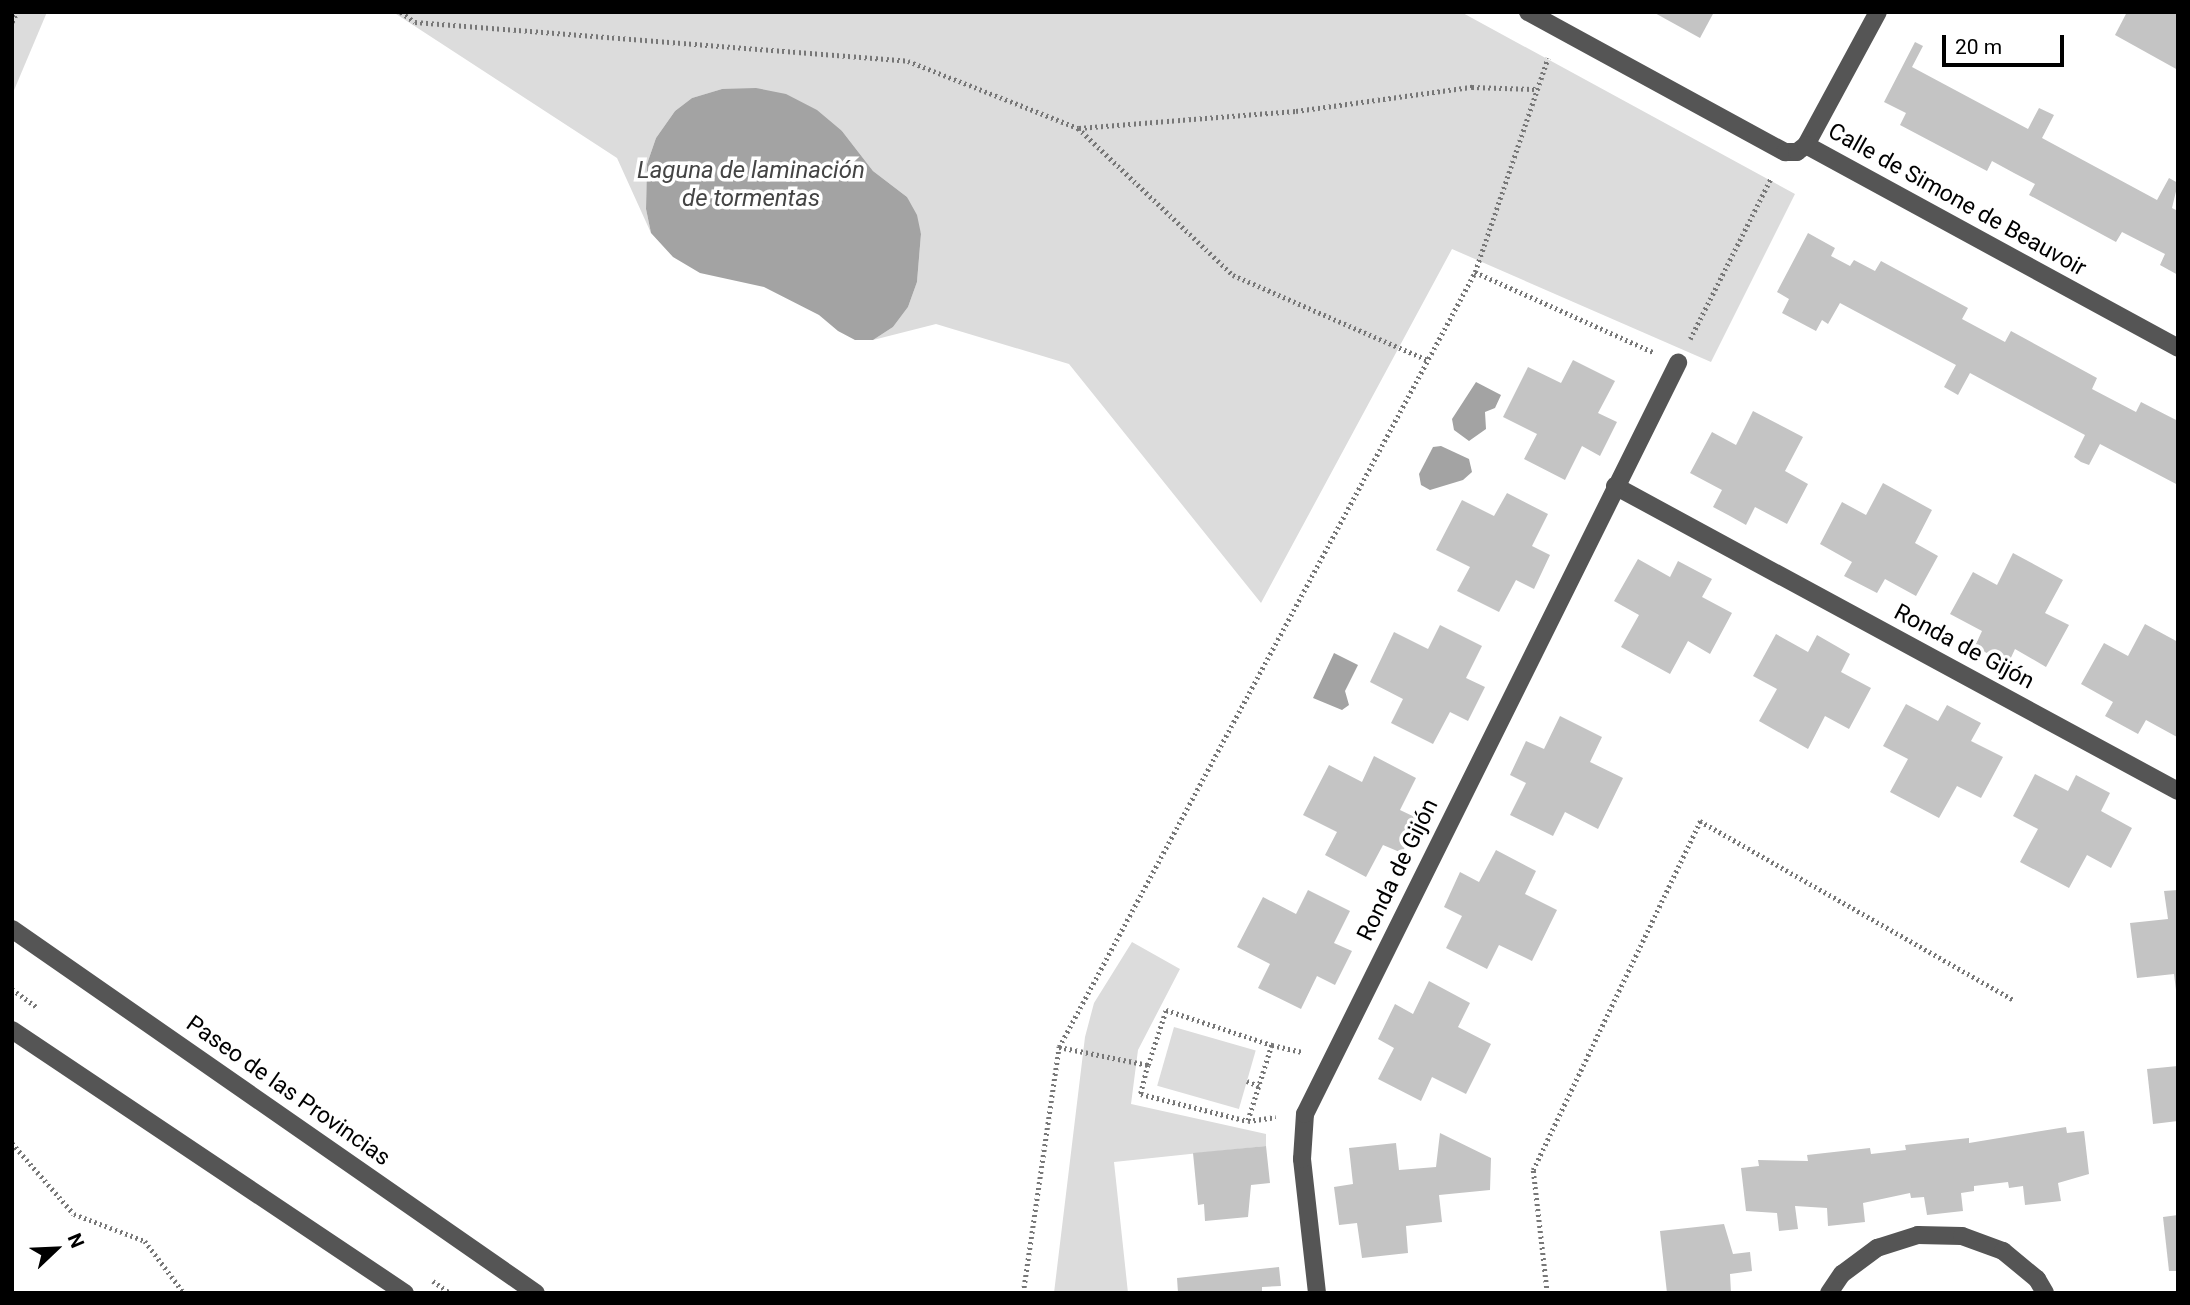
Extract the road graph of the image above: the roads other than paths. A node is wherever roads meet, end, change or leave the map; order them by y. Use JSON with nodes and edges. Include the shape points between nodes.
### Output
{"nodes":[{"id":1,"x":1528,"y":12,"type":"edge"},
{"id":2,"x":1878,"y":12,"type":"edge"},
{"id":3,"x":1806,"y":145,"type":"junction"},
{"id":4,"x":2178,"y":348,"type":"edge"},
{"id":5,"x":1678,"y":363,"type":"road end"},
{"id":6,"x":1615,"y":486,"type":"junction"},
{"id":7,"x":2178,"y":792,"type":"edge"},
{"id":8,"x":12,"y":929,"type":"edge"},
{"id":9,"x":12,"y":1030,"type":"edge"},
{"id":10,"x":405,"y":1293,"type":"edge"},
{"id":11,"x":536,"y":1293,"type":"edge"},
{"id":12,"x":1317,"y":1293,"type":"edge"},
{"id":13,"x":1829,"y":1293,"type":"edge"},
{"id":14,"x":2045,"y":1293,"type":"edge"}],
"edges":[{"from":1,"to":3,"type":"street","name":"Calle de Simone de Beauvoir","via":[[1785,152],[1797,152]]},
{"from":2,"to":3,"type":"street"},
{"from":3,"to":4,"type":"street","name":"Calle de Simone de Beauvoir"},
{"from":5,"to":6,"type":"street","name":"Ronda de Gijón"},
{"from":6,"to":7,"type":"street","name":"Ronda de Gijón"},
{"from":6,"to":12,"type":"street","name":"Ronda de Gijón","via":[[1305,1114],[1302,1160]]},
{"from":8,"to":11,"type":"street","name":"Paseo de las Provincias"},
{"from":9,"to":10,"type":"street"},
{"from":13,"to":14,"type":"street","via":[[1842,1274],[1877,1248],[1919,1235],[1962,1236],[2003,1251],[2037,1279]]}]}
